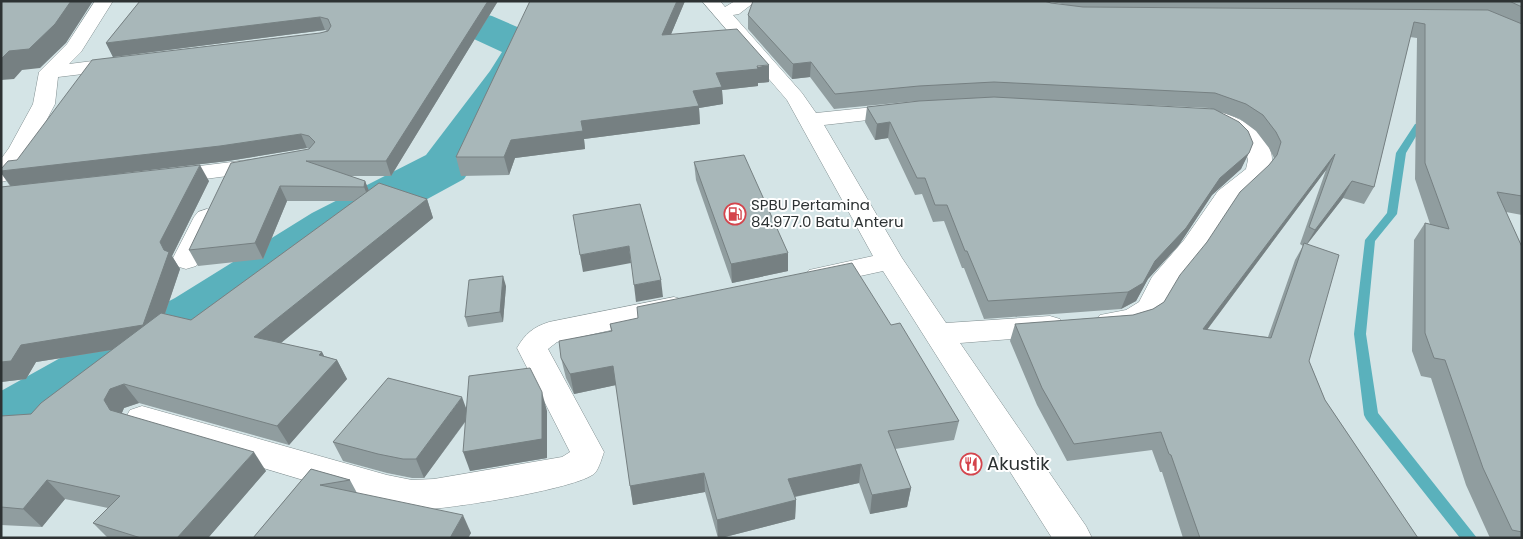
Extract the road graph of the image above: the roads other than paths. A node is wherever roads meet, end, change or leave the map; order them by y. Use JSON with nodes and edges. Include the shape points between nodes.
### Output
{"nodes":[{"id":1,"x":104,"y":1,"type":"edge"},
{"id":2,"x":748,"y":1,"type":"edge"},
{"id":3,"x":715,"y":7,"type":"edge"},
{"id":4,"x":137,"y":61,"type":"edge"},
{"id":5,"x":49,"y":72,"type":"junction"},
{"id":6,"x":925,"y":108,"type":"edge"},
{"id":7,"x":1199,"y":116,"type":"edge"},
{"id":8,"x":810,"y":120,"type":"junction"},
{"id":9,"x":11,"y":150,"type":"edge"},
{"id":10,"x":289,"y":161,"type":"edge"},
{"id":11,"x":228,"y":170,"type":"junction"},
{"id":12,"x":149,"y":179,"type":"edge"},
{"id":13,"x":5,"y":189,"type":"edge"},
{"id":14,"x":186,"y":260,"type":"dead end"},
{"id":15,"x":890,"y":261,"type":"junction"},
{"id":16,"x":793,"y":281,"type":"edge"},
{"id":17,"x":705,"y":300,"type":"edge"},
{"id":18,"x":939,"y":334,"type":"junction"},
{"id":19,"x":138,"y":418,"type":"edge"},
{"id":20,"x":1072,"y":538,"type":"edge"}],
"edges":[{"from":1,"to":5,"type":"street","via":[[74,48]]},
{"from":2,"to":3,"type":"street","via":[[733,10]]},
{"from":3,"to":8,"type":"street","via":[[795,97]]},
{"from":4,"to":5,"type":"street"},
{"from":5,"to":9,"type":"street","via":[[44,104]]},
{"from":6,"to":8,"type":"street"},
{"from":7,"to":18,"type":"street","via":[[1229,123],[1247,135],[1258,152],[1259,165],[1251,177],[1228,195],[1189,252],[1159,288],[1150,308],[1126,321]]},
{"from":8,"to":15,"type":"street"},
{"from":9,"to":13,"type":"street"},
{"from":10,"to":11,"type":"street"},
{"from":11,"to":12,"type":"street"},
{"from":11,"to":14,"type":"street"},
{"from":15,"to":16,"type":"street"},
{"from":15,"to":18,"type":"street"},
{"from":17,"to":19,"type":"street","via":[[549,333],[540,338],[532,348],[587,452],[583,462],[570,470],[548,475],[412,495]]},
{"from":18,"to":20,"type":"street"}]}
